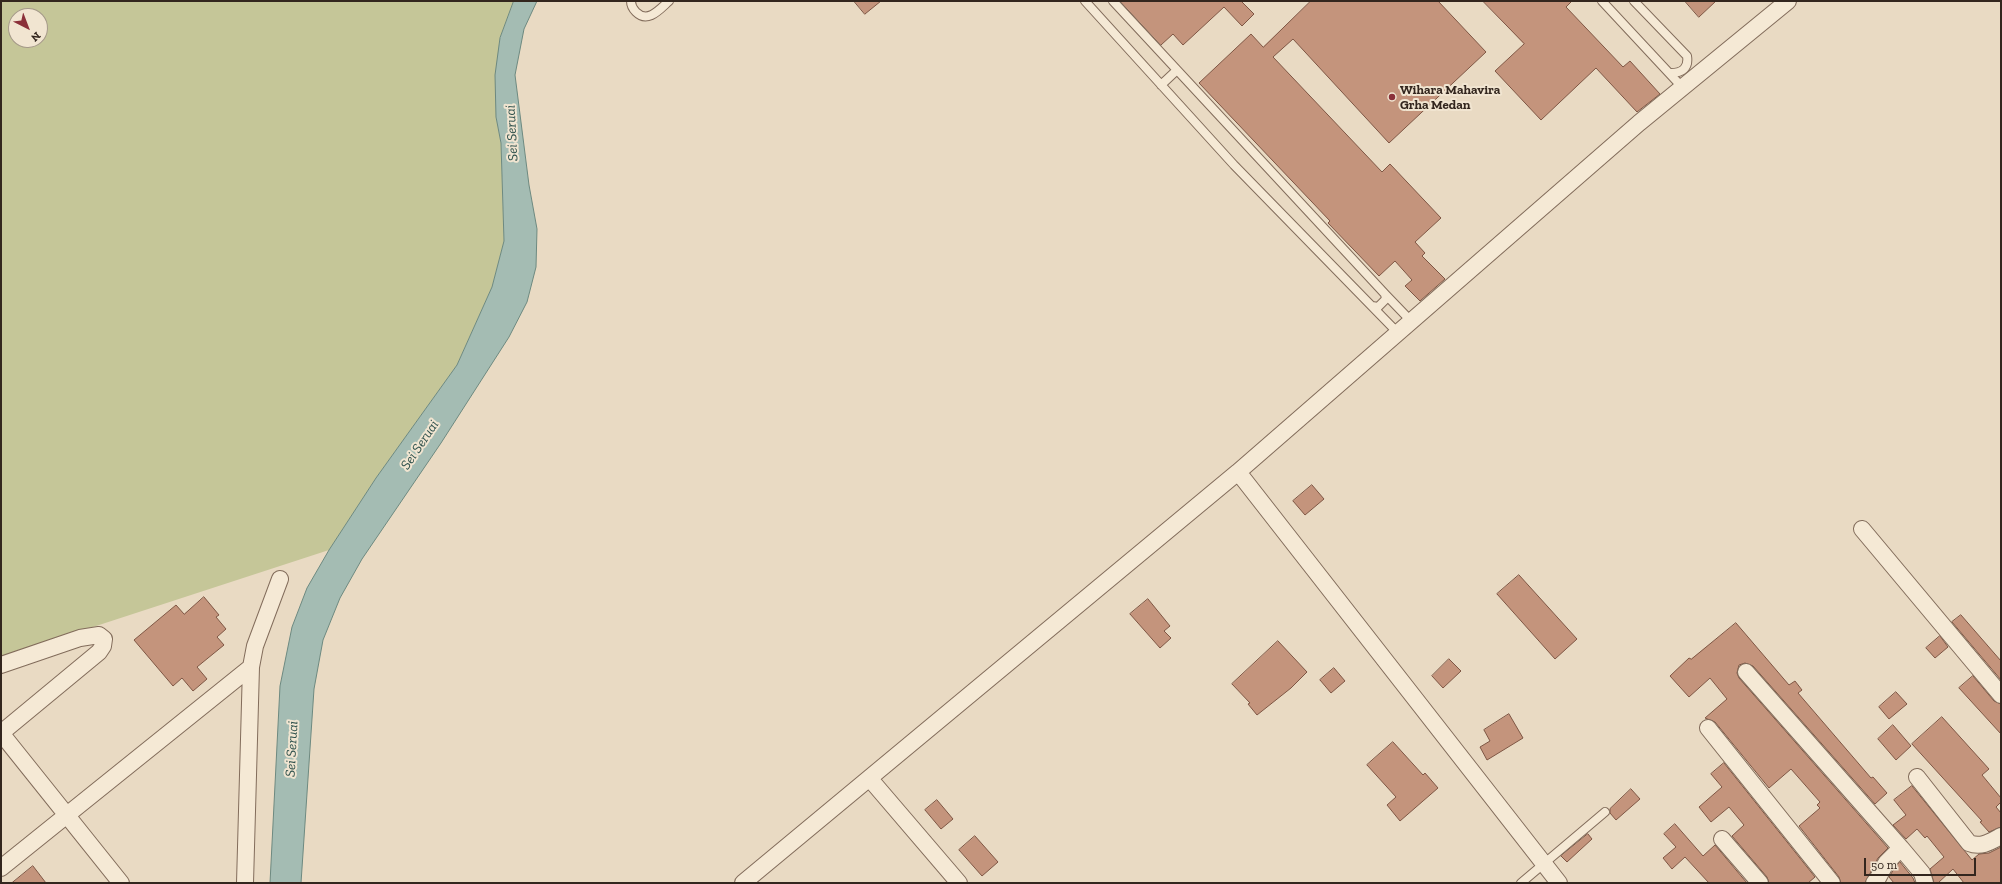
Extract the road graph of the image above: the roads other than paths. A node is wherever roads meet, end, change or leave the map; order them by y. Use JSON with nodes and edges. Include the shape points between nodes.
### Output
{"nodes":[{"id":1,"x":631,"y":1,"type":"edge"},
{"id":2,"x":669,"y":1,"type":"edge"},
{"id":3,"x":1085,"y":1,"type":"edge"},
{"id":4,"x":1113,"y":1,"type":"edge"},
{"id":5,"x":1602,"y":1,"type":"edge"},
{"id":6,"x":1634,"y":1,"type":"edge"},
{"id":7,"x":1788,"y":1,"type":"edge"},
{"id":8,"x":1687,"y":56,"type":"junction"},
{"id":9,"x":1177,"y":70,"type":"junction"},
{"id":10,"x":1701,"y":72,"type":"junction"},
{"id":11,"x":1671,"y":73,"type":"junction"},
{"id":12,"x":1161,"y":85,"type":"junction"},
{"id":13,"x":1683,"y":88,"type":"junction"},
{"id":14,"x":1385,"y":294,"type":"junction"},
{"id":15,"x":1372,"y":306,"type":"junction"},
{"id":16,"x":1411,"y":321,"type":"junction"},
{"id":17,"x":1398,"y":333,"type":"junction"},
{"id":18,"x":1238,"y":472,"type":"junction"},
{"id":19,"x":1862,"y":529,"type":"dead end"},
{"id":20,"x":280,"y":579,"type":"dead end"},
{"id":21,"x":1,"y":665,"type":"edge"},
{"id":22,"x":252,"y":667,"type":"junction"},
{"id":23,"x":1746,"y":672,"type":"dead end"},
{"id":24,"x":2001,"y":695,"type":"edge"},
{"id":25,"x":1708,"y":728,"type":"dead end"},
{"id":26,"x":1,"y":733,"type":"edge"},
{"id":27,"x":1917,"y":777,"type":"dead end"},
{"id":28,"x":870,"y":779,"type":"junction"},
{"id":29,"x":1605,"y":812,"type":"dead end"},
{"id":30,"x":67,"y":814,"type":"junction"},
{"id":31,"x":2001,"y":836,"type":"edge"},
{"id":32,"x":1722,"y":839,"type":"dead end"},
{"id":33,"x":1901,"y":848,"type":"junction"},
{"id":34,"x":1544,"y":864,"type":"junction"},
{"id":35,"x":1,"y":868,"type":"edge"},
{"id":36,"x":1824,"y":880,"type":"edge"},
{"id":37,"x":121,"y":883,"type":"edge"},
{"id":38,"x":245,"y":883,"type":"edge"},
{"id":39,"x":743,"y":883,"type":"edge"},
{"id":40,"x":959,"y":883,"type":"edge"},
{"id":41,"x":1521,"y":883,"type":"edge"},
{"id":42,"x":1559,"y":883,"type":"edge"},
{"id":43,"x":1760,"y":883,"type":"edge"},
{"id":44,"x":1874,"y":883,"type":"edge"},
{"id":45,"x":1925,"y":883,"type":"edge"}],
"edges":[{"from":1,"to":2,"type":"lane","via":[[633,10],[638,15],[647,16],[657,12]]},
{"from":3,"to":12,"type":"lane"},
{"from":4,"to":9,"type":"lane"},
{"from":5,"to":11,"type":"lane"},
{"from":6,"to":8,"type":"lane"},
{"from":7,"to":10,"type":"street"},
{"from":8,"to":10,"type":"lane"},
{"from":8,"to":11,"type":"lane","via":[[1688,63],[1684,69],[1678,73]]},
{"from":9,"to":12,"type":"lane"},
{"from":9,"to":14,"type":"lane"},
{"from":10,"to":13,"type":"street"},
{"from":11,"to":13,"type":"lane"},
{"from":12,"to":15,"type":"lane","via":[[1234,165]]},
{"from":13,"to":16,"type":"street","via":[[1639,123]]},
{"from":14,"to":15,"type":"lane","via":[[1386,299],[1383,303],[1378,307]]},
{"from":14,"to":16,"type":"lane"},
{"from":15,"to":17,"type":"lane"},
{"from":16,"to":17,"type":"street"},
{"from":17,"to":18,"type":"street"},
{"from":18,"to":28,"type":"street"},
{"from":18,"to":34,"type":"street"},
{"from":19,"to":24,"type":"street"},
{"from":20,"to":22,"type":"street","via":[[255,646]]},
{"from":21,"to":26,"type":"street","via":[[80,638],[99,635],[104,639],[103,646],[94,656]]},
{"from":22,"to":30,"type":"street"},
{"from":22,"to":38,"type":"street"},
{"from":23,"to":33,"type":"street"},
{"from":25,"to":36,"type":"street"},
{"from":26,"to":30,"type":"street"},
{"from":27,"to":31,"type":"street","via":[[1969,843],[1977,846]]},
{"from":28,"to":39,"type":"street"},
{"from":28,"to":40,"type":"street"},
{"from":29,"to":34,"type":"lane"},
{"from":30,"to":35,"type":"street"},
{"from":30,"to":37,"type":"street"},
{"from":32,"to":43,"type":"street"},
{"from":33,"to":44,"type":"street","via":[[1886,863]]},
{"from":33,"to":45,"type":"street","via":[[1922,873]]},
{"from":34,"to":41,"type":"lane"},
{"from":34,"to":42,"type":"street"}]}
